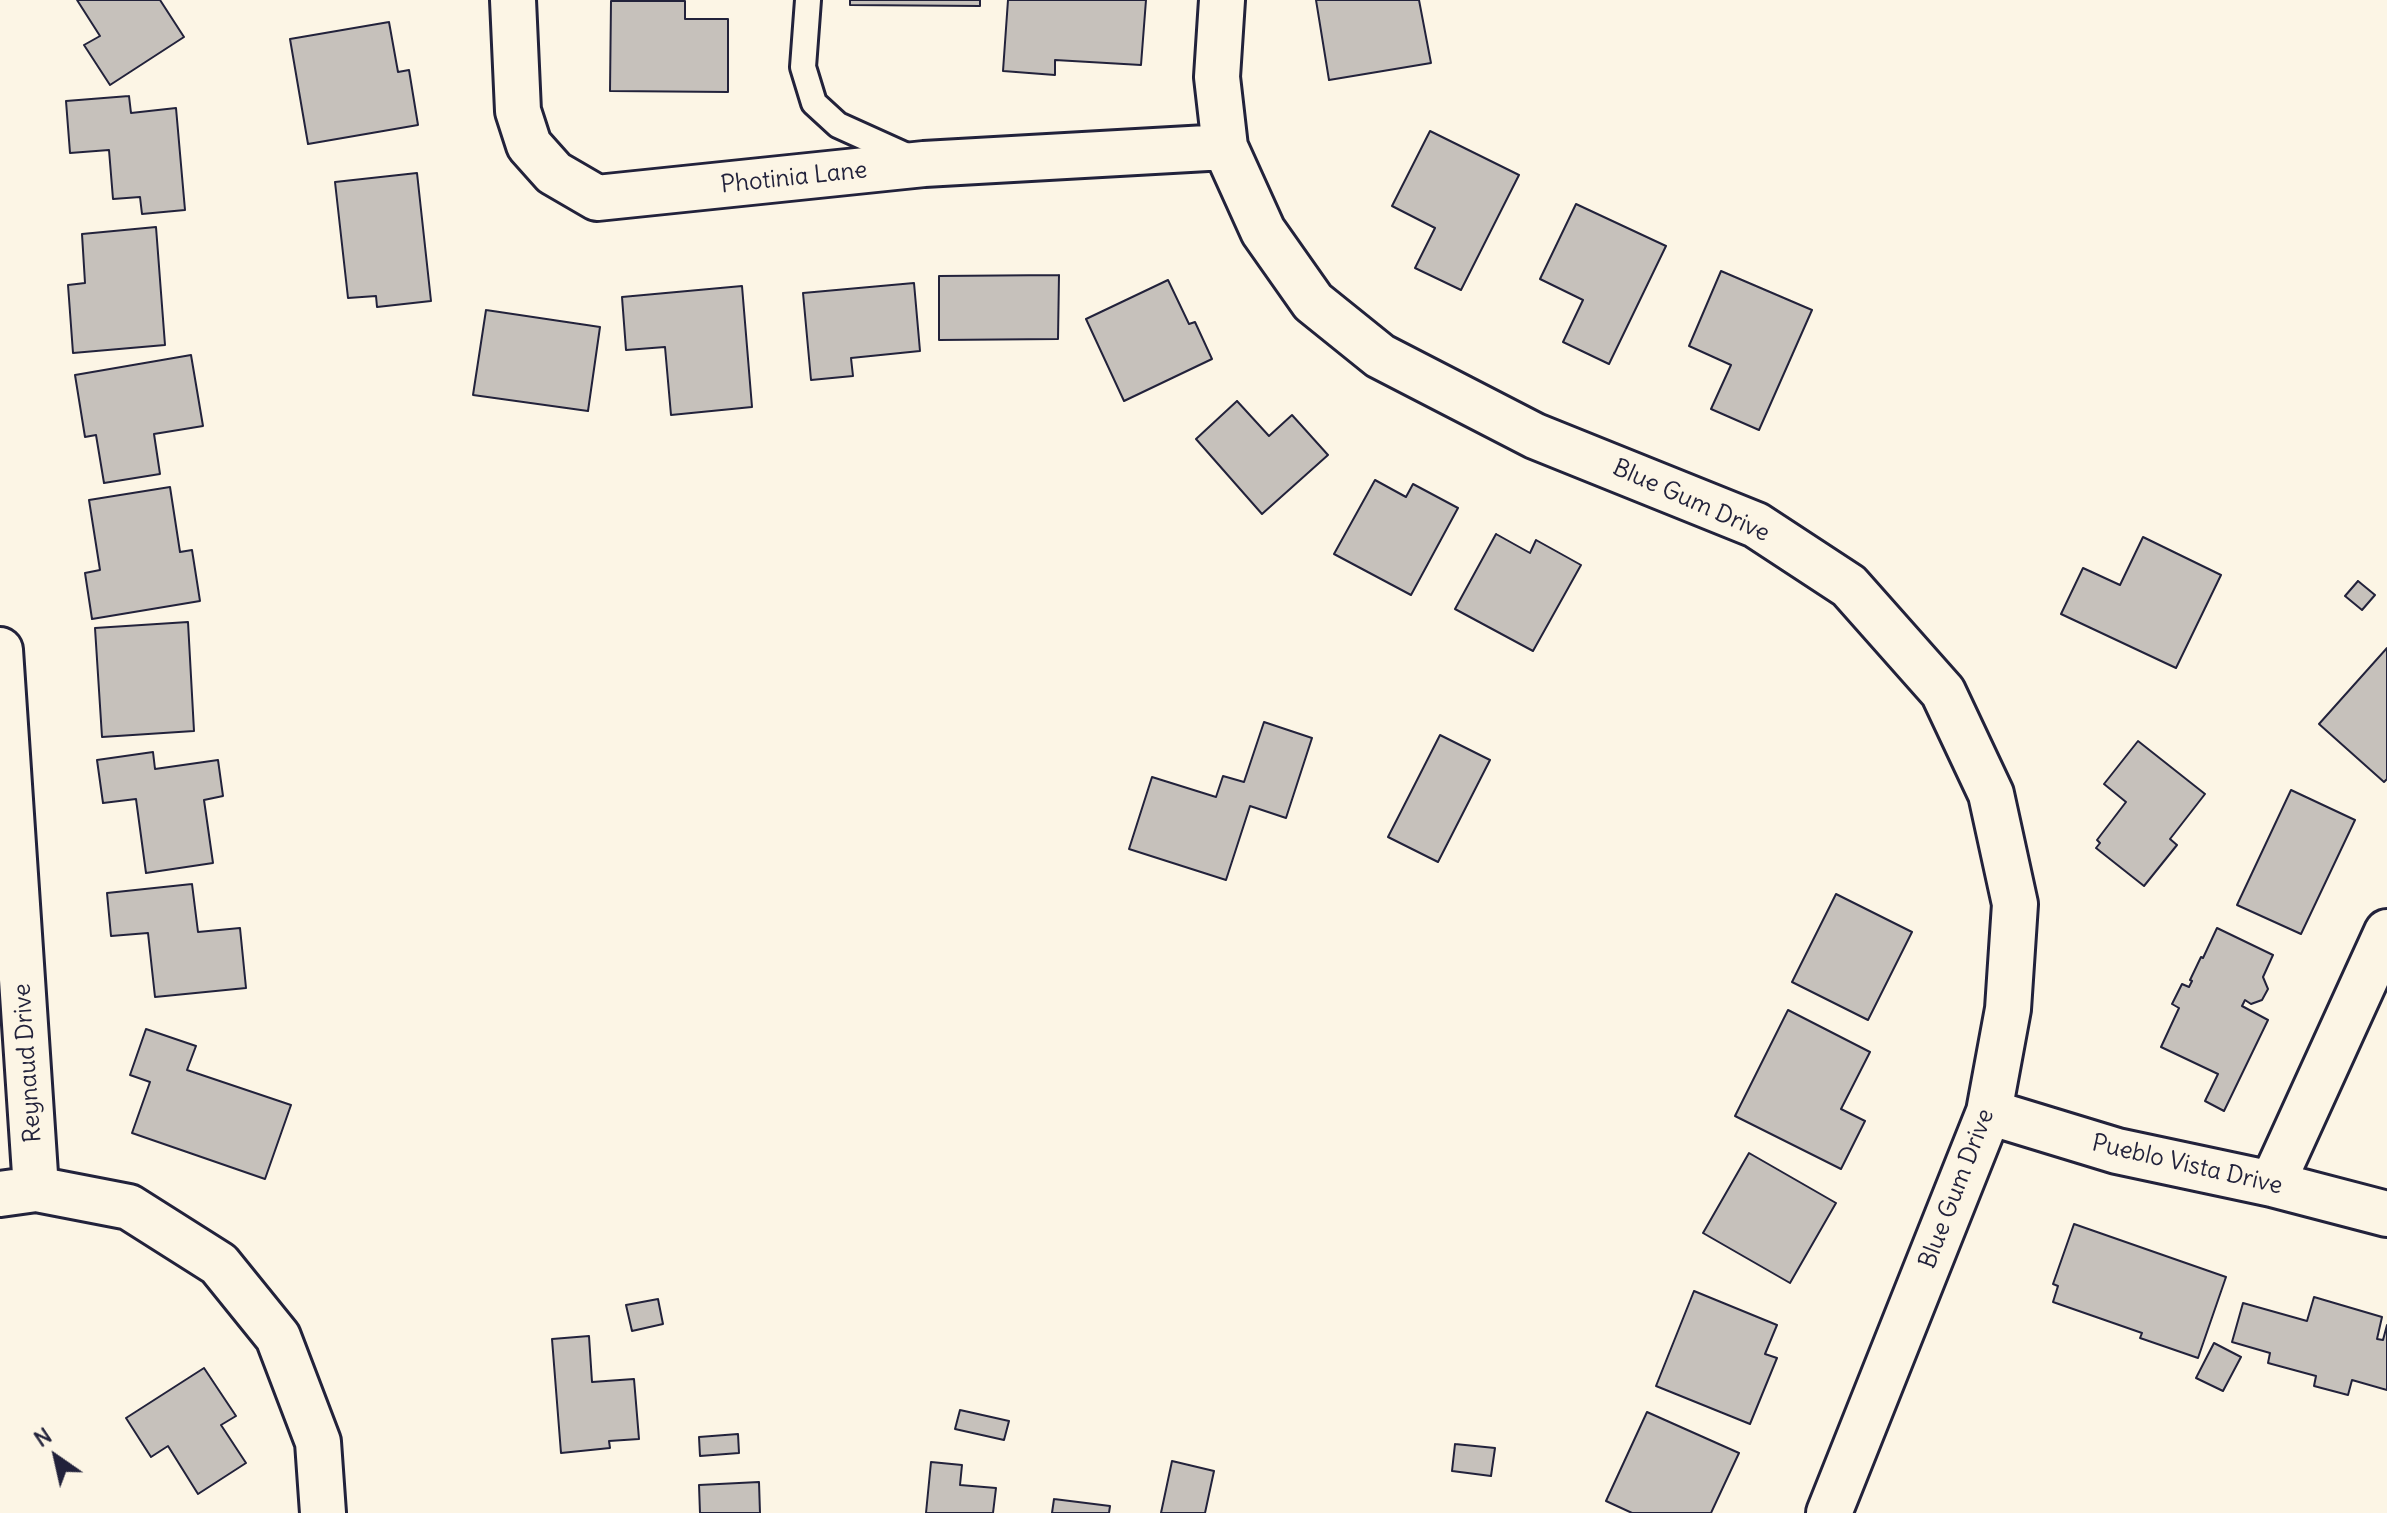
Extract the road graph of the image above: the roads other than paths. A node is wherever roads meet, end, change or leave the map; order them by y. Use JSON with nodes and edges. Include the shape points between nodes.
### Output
{"nodes":[{"id":1,"x":513,"y":0,"type":"edge"},
{"id":2,"x":808,"y":0,"type":"edge"},
{"id":3,"x":1222,"y":0,"type":"edge"},
{"id":4,"x":1225,"y":147,"type":"junction"},
{"id":5,"x":924,"y":164,"type":"junction"},
{"id":6,"x":0,"y":650,"type":"edge"},
{"id":7,"x":2387,"y":932,"type":"edge"},
{"id":8,"x":1989,"y":1112,"type":"junction"},
{"id":9,"x":2272,"y":1184,"type":"junction"},
{"id":10,"x":18,"y":1192,"type":"edge"},
{"id":11,"x":2387,"y":1214,"type":"edge"},
{"id":12,"x":323,"y":1513,"type":"edge"},
{"id":13,"x":1829,"y":1513,"type":"edge"}],
"edges":[{"from":1,"to":5,"type":"street","name":"Photinia Lane","via":[[518,111],[529,145],[554,173],[597,198]]},
{"from":2,"to":5,"type":"lane","via":[[803,67],[814,103],[838,125]]},
{"from":3,"to":4,"type":"street","name":"Blue Gum Drive","via":[[1217,77]]},
{"from":4,"to":5,"type":"street","name":"Photinia Lane"},
{"from":4,"to":8,"type":"street","name":"Blue Gum Drive","via":[[1263,231],[1313,302],[1380,356],[1535,436],[1756,525],[1849,586],[1943,692],[1991,794],[2015,904],[2008,1009]]},
{"from":6,"to":10,"type":"street","name":"Reynaud Drive"},
{"from":7,"to":9,"type":"street"},
{"from":8,"to":9,"type":"street","name":"Pueblo Vista Drive","via":[[2117,1151]]},
{"from":8,"to":13,"type":"street","name":"Blue Gum Drive"},
{"from":9,"to":11,"type":"street","name":"Pueblo Vista Drive"},
{"from":10,"to":12,"type":"street","via":[[129,1207],[219,1264],[278,1337],[318,1442]]}]}
